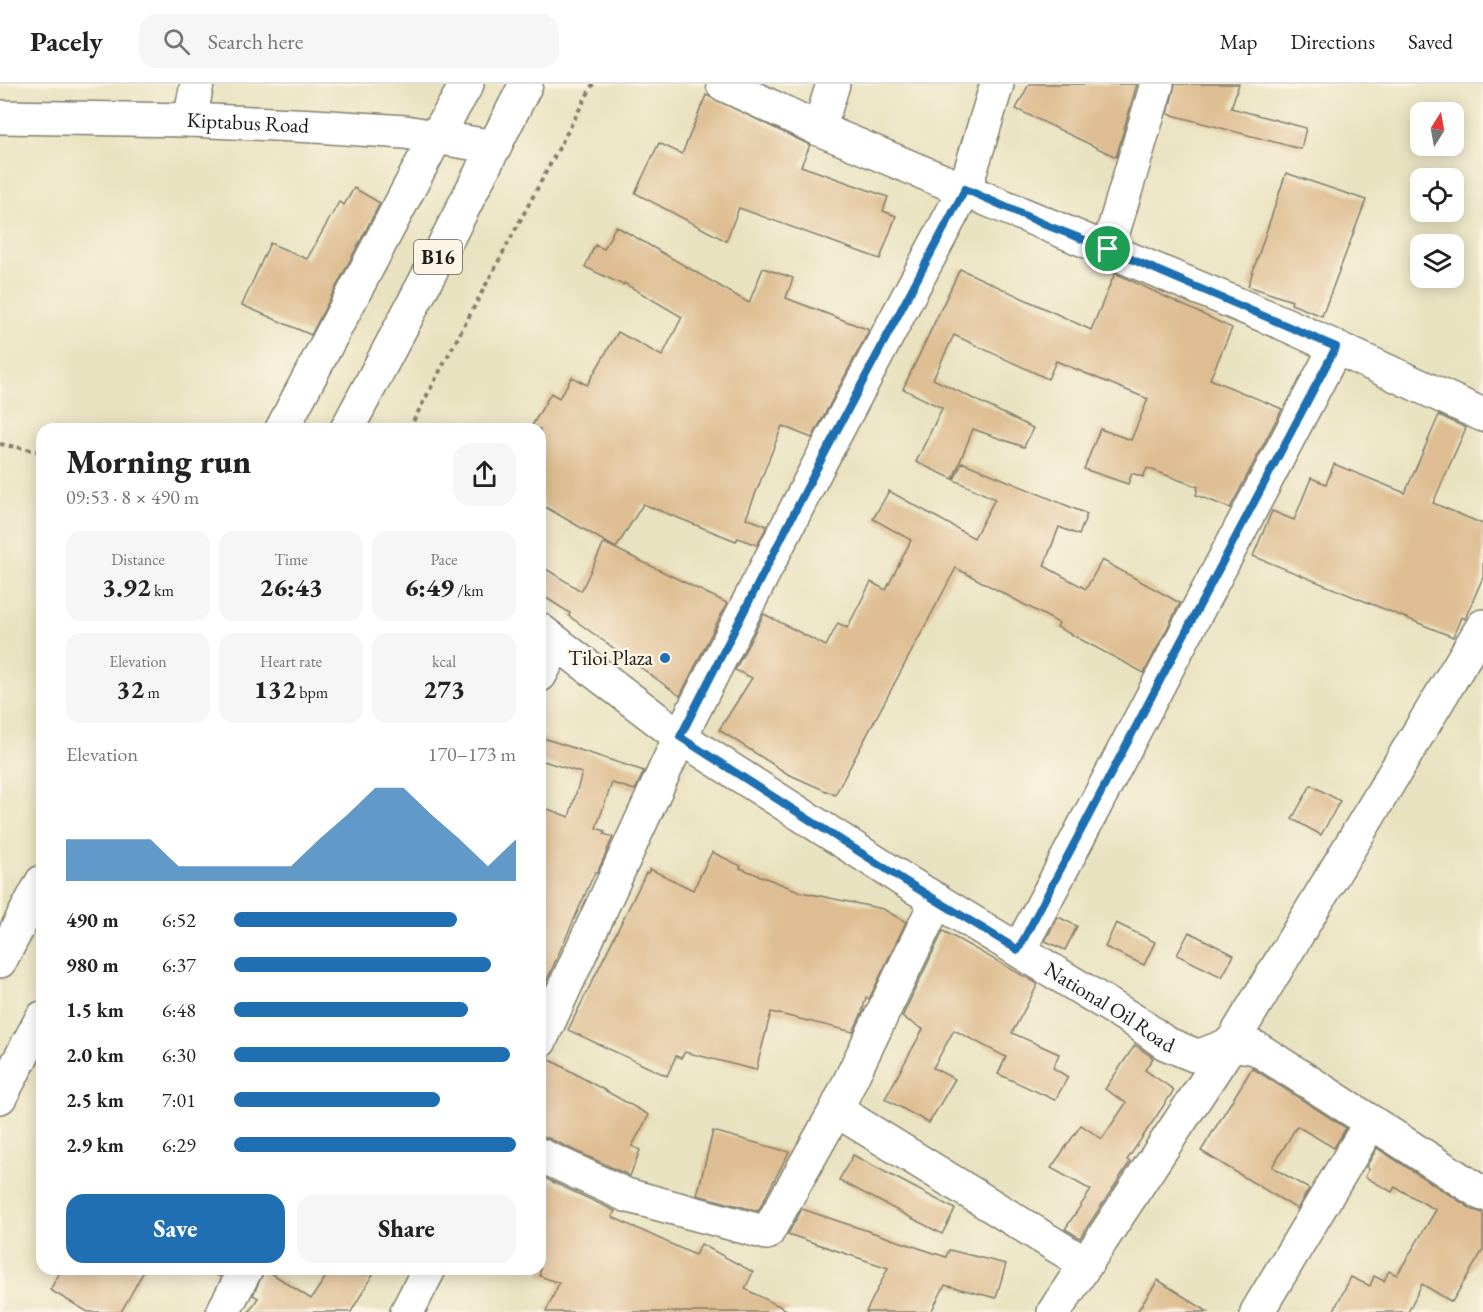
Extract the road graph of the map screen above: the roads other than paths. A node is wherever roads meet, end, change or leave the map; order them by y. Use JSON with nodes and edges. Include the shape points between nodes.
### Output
{"nodes":[{"id":1,"x":197,"y":84,"type":"edge"},
{"id":2,"x":467,"y":84,"type":"edge"},
{"id":3,"x":526,"y":84,"type":"edge"},
{"id":4,"x":723,"y":84,"type":"edge"},
{"id":5,"x":833,"y":84,"type":"edge"},
{"id":6,"x":997,"y":84,"type":"edge"},
{"id":7,"x":1157,"y":84,"type":"edge"},
{"id":8,"x":0,"y":117,"type":"edge"},
{"id":9,"x":190,"y":120,"type":"junction"},
{"id":10,"x":819,"y":129,"type":"junction"},
{"id":11,"x":436,"y":137,"type":"junction"},
{"id":12,"x":495,"y":147,"type":"junction"},
{"id":13,"x":965,"y":189,"type":"junction"},
{"id":14,"x":1108,"y":249,"type":"junction"},
{"id":15,"x":1336,"y":347,"type":"junction"},
{"id":16,"x":1483,"y":415,"type":"edge"},
{"id":17,"x":285,"y":423,"type":"edge"},
{"id":18,"x":350,"y":423,"type":"edge"},
{"id":19,"x":1483,"y":626,"type":"edge"},
{"id":20,"x":548,"y":636,"type":"edge"},
{"id":21,"x":680,"y":737,"type":"junction"},
{"id":22,"x":36,"y":893,"type":"edge"},
{"id":23,"x":937,"y":900,"type":"junction"},
{"id":24,"x":1018,"y":950,"type":"junction"},
{"id":25,"x":0,"y":961,"type":"edge"},
{"id":26,"x":546,"y":1028,"type":"edge"},
{"id":27,"x":36,"y":1029,"type":"edge"},
{"id":28,"x":1231,"y":1044,"type":"junction"},
{"id":29,"x":0,"y":1096,"type":"edge"},
{"id":30,"x":836,"y":1110,"type":"junction"},
{"id":31,"x":1371,"y":1122,"type":"junction"},
{"id":32,"x":546,"y":1158,"type":"edge"},
{"id":33,"x":1483,"y":1194,"type":"edge"},
{"id":34,"x":1086,"y":1264,"type":"junction"},
{"id":35,"x":243,"y":1275,"type":"edge"},
{"id":36,"x":426,"y":1275,"type":"edge"},
{"id":37,"x":223,"y":1312,"type":"edge"},
{"id":38,"x":407,"y":1312,"type":"edge"},
{"id":39,"x":1054,"y":1312,"type":"edge"},
{"id":40,"x":1257,"y":1312,"type":"edge"}],
"edges":[{"from":1,"to":9,"type":"street"},
{"from":2,"to":11,"type":"street"},
{"from":3,"to":12,"type":"street","number":"B16"},
{"from":4,"to":10,"type":"street"},
{"from":5,"to":10,"type":"street"},
{"from":6,"to":13,"type":"street"},
{"from":7,"to":14,"type":"street"},
{"from":8,"to":9,"type":"street","name":"Kiptabus Road"},
{"from":9,"to":11,"type":"street","name":"Kiptabus Road"},
{"from":10,"to":13,"type":"street"},
{"from":11,"to":12,"type":"street","name":"Kiptabus Road"},
{"from":11,"to":17,"type":"street"},
{"from":12,"to":18,"type":"street","number":"B16"},
{"from":13,"to":14,"type":"street"},
{"from":13,"to":21,"type":"street"},
{"from":14,"to":15,"type":"street"},
{"from":15,"to":16,"type":"street"},
{"from":15,"to":24,"type":"street"},
{"from":19,"to":28,"type":"street"},
{"from":20,"to":21,"type":"street","name":"National Oil Road"},
{"from":21,"to":23,"type":"street","name":"National Oil Road"},
{"from":21,"to":26,"type":"street"},
{"from":22,"to":25,"type":"street"},
{"from":23,"to":24,"type":"street","name":"National Oil Road"},
{"from":23,"to":30,"type":"street"},
{"from":24,"to":28,"type":"street","name":"National Oil Road","via":[[1166,1043],[1194,1055]]},
{"from":27,"to":29,"type":"street"},
{"from":28,"to":31,"type":"street","via":[[1256,1047]]},
{"from":28,"to":34,"type":"street"},
{"from":30,"to":32,"type":"street","via":[[767,1233],[626,1195]]},
{"from":30,"to":34,"type":"street"},
{"from":31,"to":33,"type":"street"},
{"from":31,"to":40,"type":"street"},
{"from":34,"to":39,"type":"street"},
{"from":35,"to":37,"type":"street"},
{"from":36,"to":38,"type":"street"}]}
